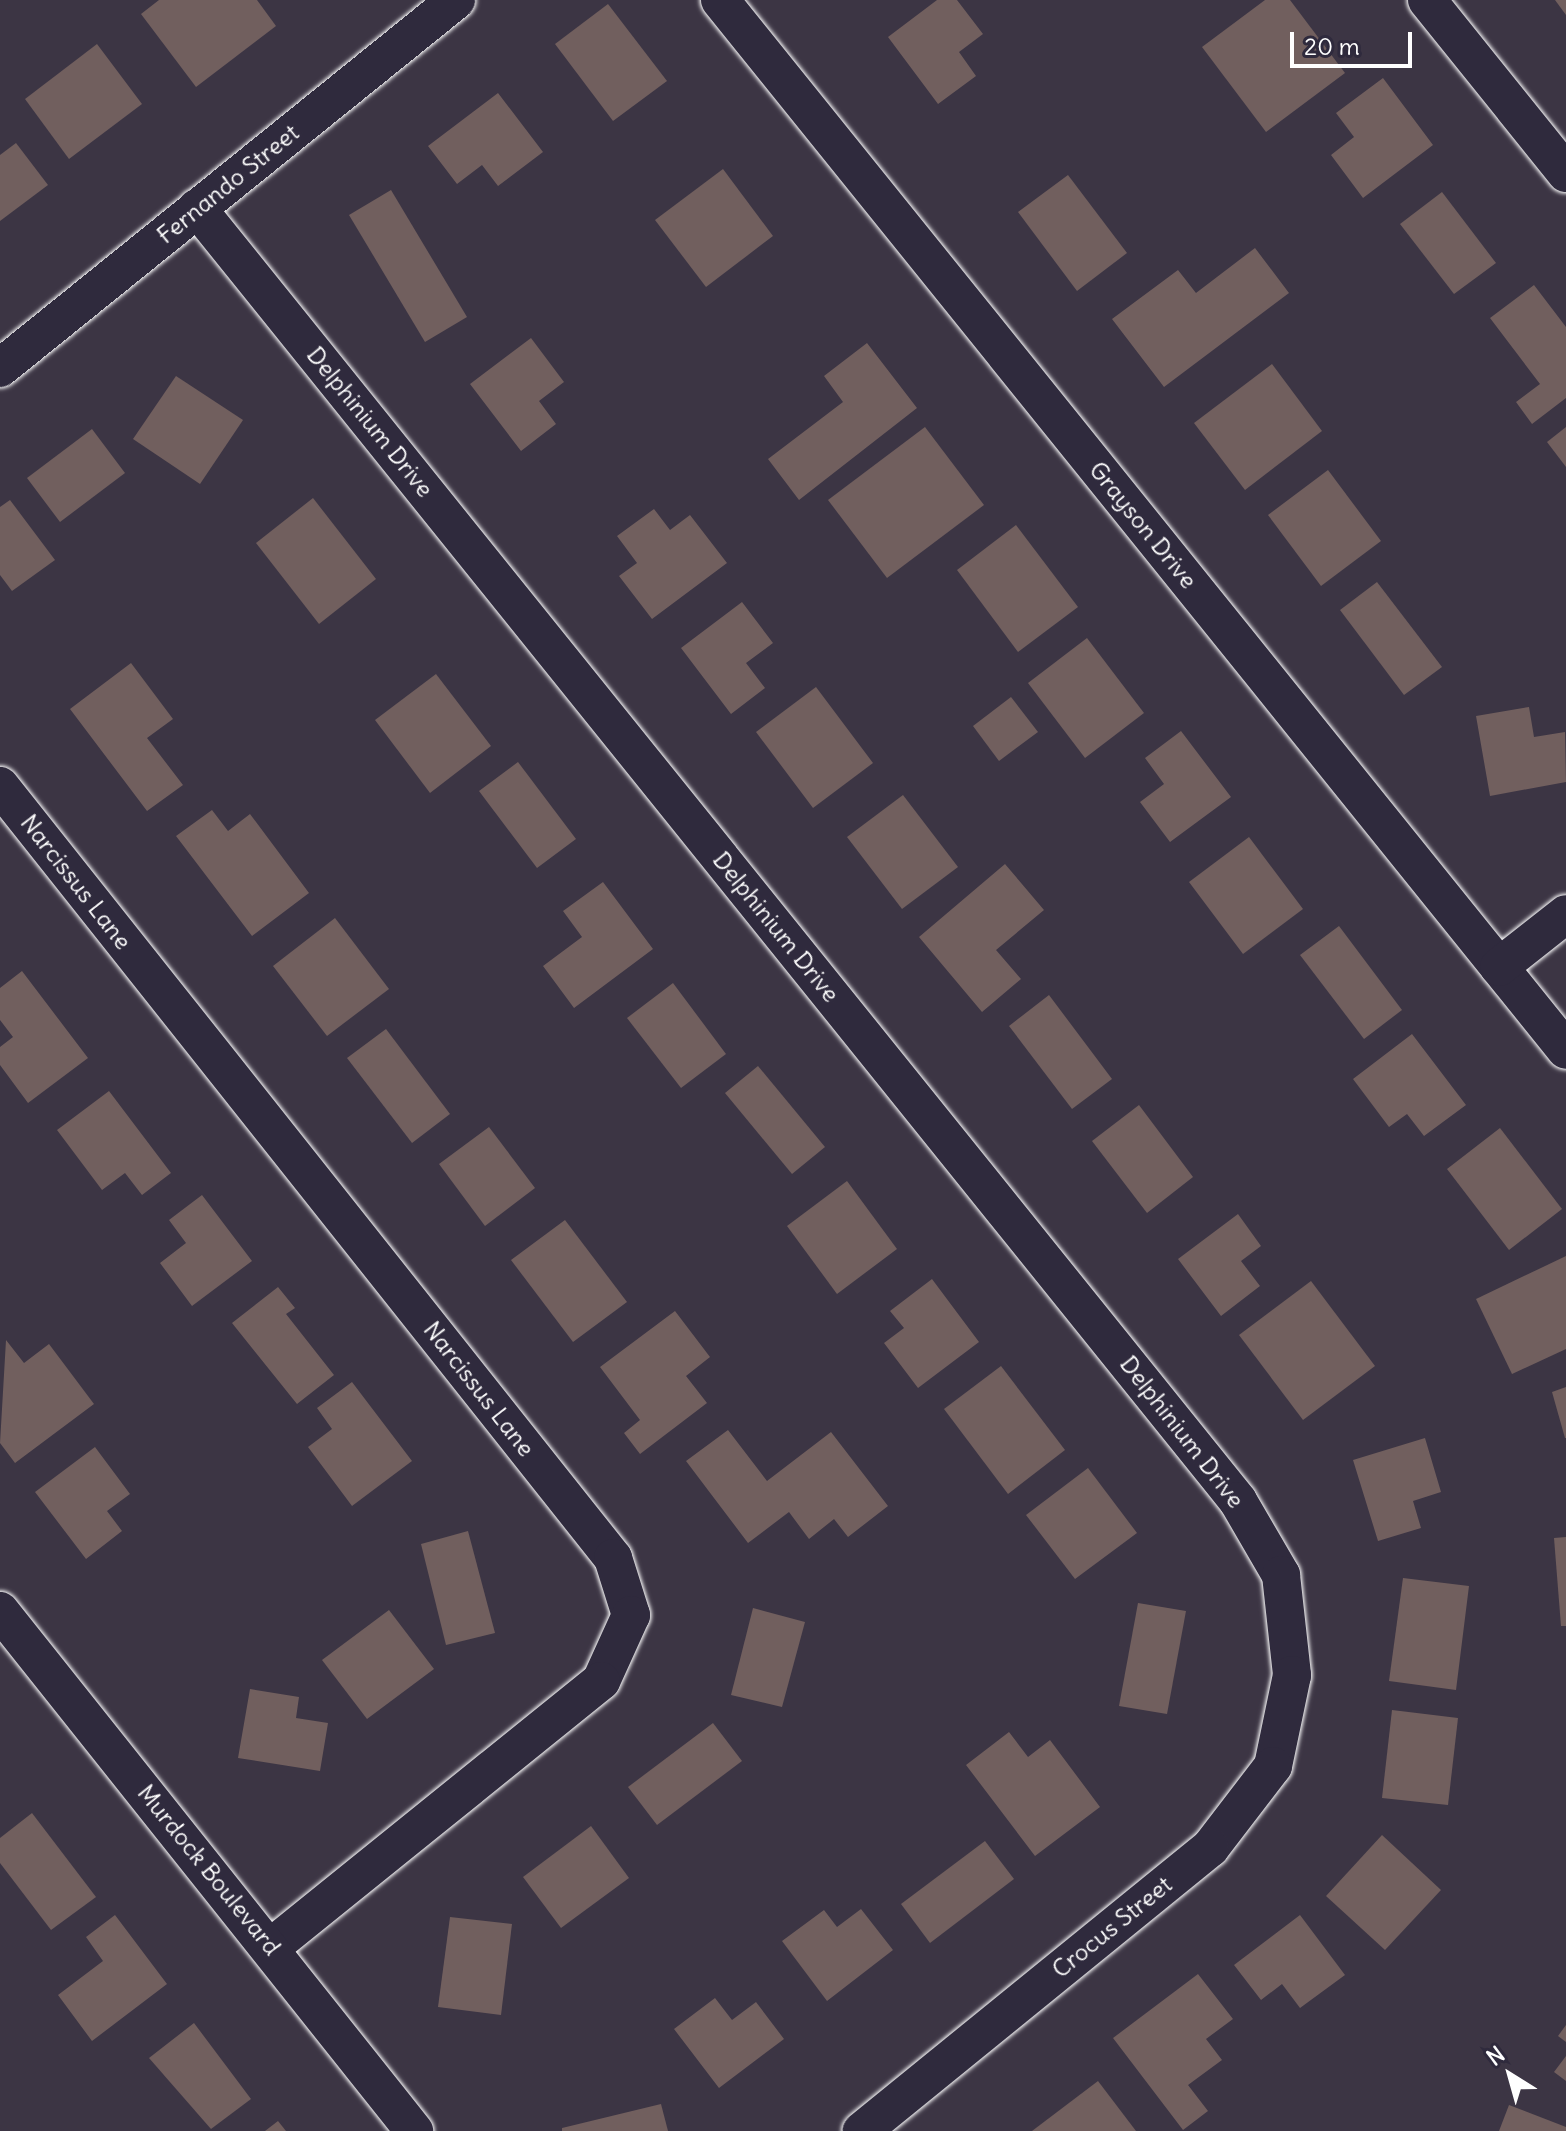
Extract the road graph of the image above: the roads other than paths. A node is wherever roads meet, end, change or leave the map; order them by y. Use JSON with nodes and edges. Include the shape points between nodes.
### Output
{"nodes":[{"id":1,"x":456,"y":0,"type":"edge"},
{"id":2,"x":720,"y":0,"type":"edge"},
{"id":3,"x":1427,"y":0,"type":"edge"},
{"id":4,"x":1566,"y":173,"type":"edge"},
{"id":5,"x":197,"y":208,"type":"junction"},
{"id":6,"x":0,"y":368,"type":"edge"},
{"id":7,"x":0,"y":786,"type":"edge"},
{"id":8,"x":1566,"y":914,"type":"edge"},
{"id":9,"x":1499,"y":967,"type":"junction"},
{"id":10,"x":1566,"y":1050,"type":"edge"},
{"id":11,"x":0,"y":1611,"type":"edge"},
{"id":12,"x":1292,"y":1675,"type":"joint"},
{"id":13,"x":271,"y":1947,"type":"junction"},
{"id":14,"x":414,"y":2131,"type":"edge"},
{"id":15,"x":862,"y":2131,"type":"edge"}],
"edges":[{"from":1,"to":5,"type":"street","name":"Fernando Street"},
{"from":2,"to":9,"type":"street","name":"Grayson Drive"},
{"from":3,"to":4,"type":"street"},
{"from":5,"to":6,"type":"street","name":"Fernando Street"},
{"from":5,"to":12,"type":"street","name":"Delphinium Drive","via":[[1238,1501],[1281,1575]]},
{"from":7,"to":13,"type":"street","name":"Narcissus Lane","via":[[613,1558],[631,1615],[601,1681]]},
{"from":8,"to":9,"type":"street"},
{"from":9,"to":10,"type":"street","name":"Grayson Drive"},
{"from":11,"to":13,"type":"street","name":"Murdock Boulevard"},
{"from":12,"to":15,"type":"street","name":"Crocus Street","via":[[1273,1766],[1210,1848]]},
{"from":13,"to":14,"type":"street","name":"Murdock Boulevard"}]}
